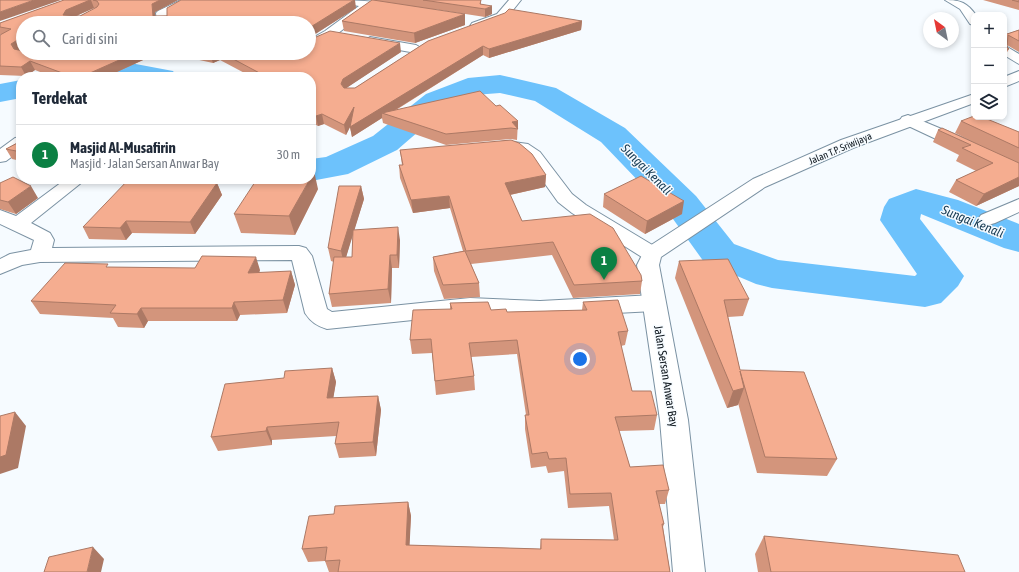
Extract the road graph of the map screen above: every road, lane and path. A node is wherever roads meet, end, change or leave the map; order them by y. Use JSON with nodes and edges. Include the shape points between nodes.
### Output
{"nodes":[{"id":1,"x":190,"y":0,"type":"edge"},
{"id":2,"x":340,"y":0,"type":"edge"},
{"id":3,"x":515,"y":0,"type":"edge"},
{"id":4,"x":951,"y":0,"type":"edge"},
{"id":5,"x":370,"y":5,"type":"junction"},
{"id":6,"x":409,"y":11,"type":"edge"},
{"id":7,"x":162,"y":16,"type":"edge"},
{"id":8,"x":971,"y":17,"type":"edge"},
{"id":9,"x":467,"y":25,"type":"edge"},
{"id":10,"x":330,"y":34,"type":"junction"},
{"id":11,"x":344,"y":37,"type":"edge"},
{"id":12,"x":358,"y":39,"type":"edge"},
{"id":13,"x":316,"y":41,"type":"edge"},
{"id":14,"x":430,"y":42,"type":"edge"},
{"id":15,"x":416,"y":49,"type":"junction"},
{"id":16,"x":1007,"y":51,"type":"edge"},
{"id":17,"x":403,"y":58,"type":"edge"},
{"id":18,"x":1019,"y":60,"type":"edge"},
{"id":19,"x":1019,"y":75,"type":"edge"},
{"id":20,"x":1007,"y":81,"type":"edge"},
{"id":21,"x":971,"y":99,"type":"edge"},
{"id":22,"x":908,"y":120,"type":"junction"},
{"id":23,"x":16,"y":146,"type":"edge"},
{"id":24,"x":489,"y":148,"type":"edge"},
{"id":25,"x":0,"y":157,"type":"edge"},
{"id":26,"x":1019,"y":173,"type":"edge"},
{"id":27,"x":69,"y":184,"type":"edge"},
{"id":28,"x":1019,"y":205,"type":"edge"},
{"id":29,"x":988,"y":219,"type":"dead end"},
{"id":30,"x":9,"y":220,"type":"edge"},
{"id":31,"x":656,"y":252,"type":"junction"},
{"id":32,"x":40,"y":255,"type":"junction"},
{"id":33,"x":0,"y":267,"type":"edge"},
{"id":34,"x":654,"y":302,"type":"junction"},
{"id":35,"x":689,"y":572,"type":"edge"}],
"edges":[{"from":1,"to":7,"type":"street","via":[[162,13]]},
{"from":2,"to":5,"type":"street"},
{"from":3,"to":9,"type":"street","via":[[501,17]]},
{"from":4,"to":8,"type":"street","via":[[964,7]]},
{"from":5,"to":6,"type":"street"},
{"from":5,"to":10,"type":"street"},
{"from":10,"to":11,"type":"street"},
{"from":10,"to":13,"type":"street"},
{"from":12,"to":15,"type":"street"},
{"from":14,"to":15,"type":"street"},
{"from":15,"to":17,"type":"street"},
{"from":16,"to":18,"type":"street"},
{"from":19,"to":20,"type":"street"},
{"from":21,"to":22,"type":"street","name":"Jalan T.P. Sriwijaya"},
{"from":22,"to":26,"type":"street"},
{"from":22,"to":31,"type":"street","name":"Jalan T.P. Sriwijaya","via":[[759,182]]},
{"from":23,"to":25,"type":"street"},
{"from":24,"to":31,"type":"street","via":[[511,145],[522,148],[534,156],[565,198],[579,210]]},
{"from":27,"to":30,"type":"street"},
{"from":28,"to":29,"type":"street"},
{"from":30,"to":32,"type":"street","via":[[43,237]]},
{"from":31,"to":34,"type":"street","name":"Jalan Sersan Anwar Bay","via":[[648,265]]},
{"from":32,"to":33,"type":"street","via":[[23,258]]},
{"from":32,"to":34,"type":"street","via":[[299,253],[302,256],[317,313],[327,321],[470,306],[540,309]]},
{"from":34,"to":35,"type":"street","name":"Jalan Sersan Anwar Bay","via":[[674,420]]}]}
